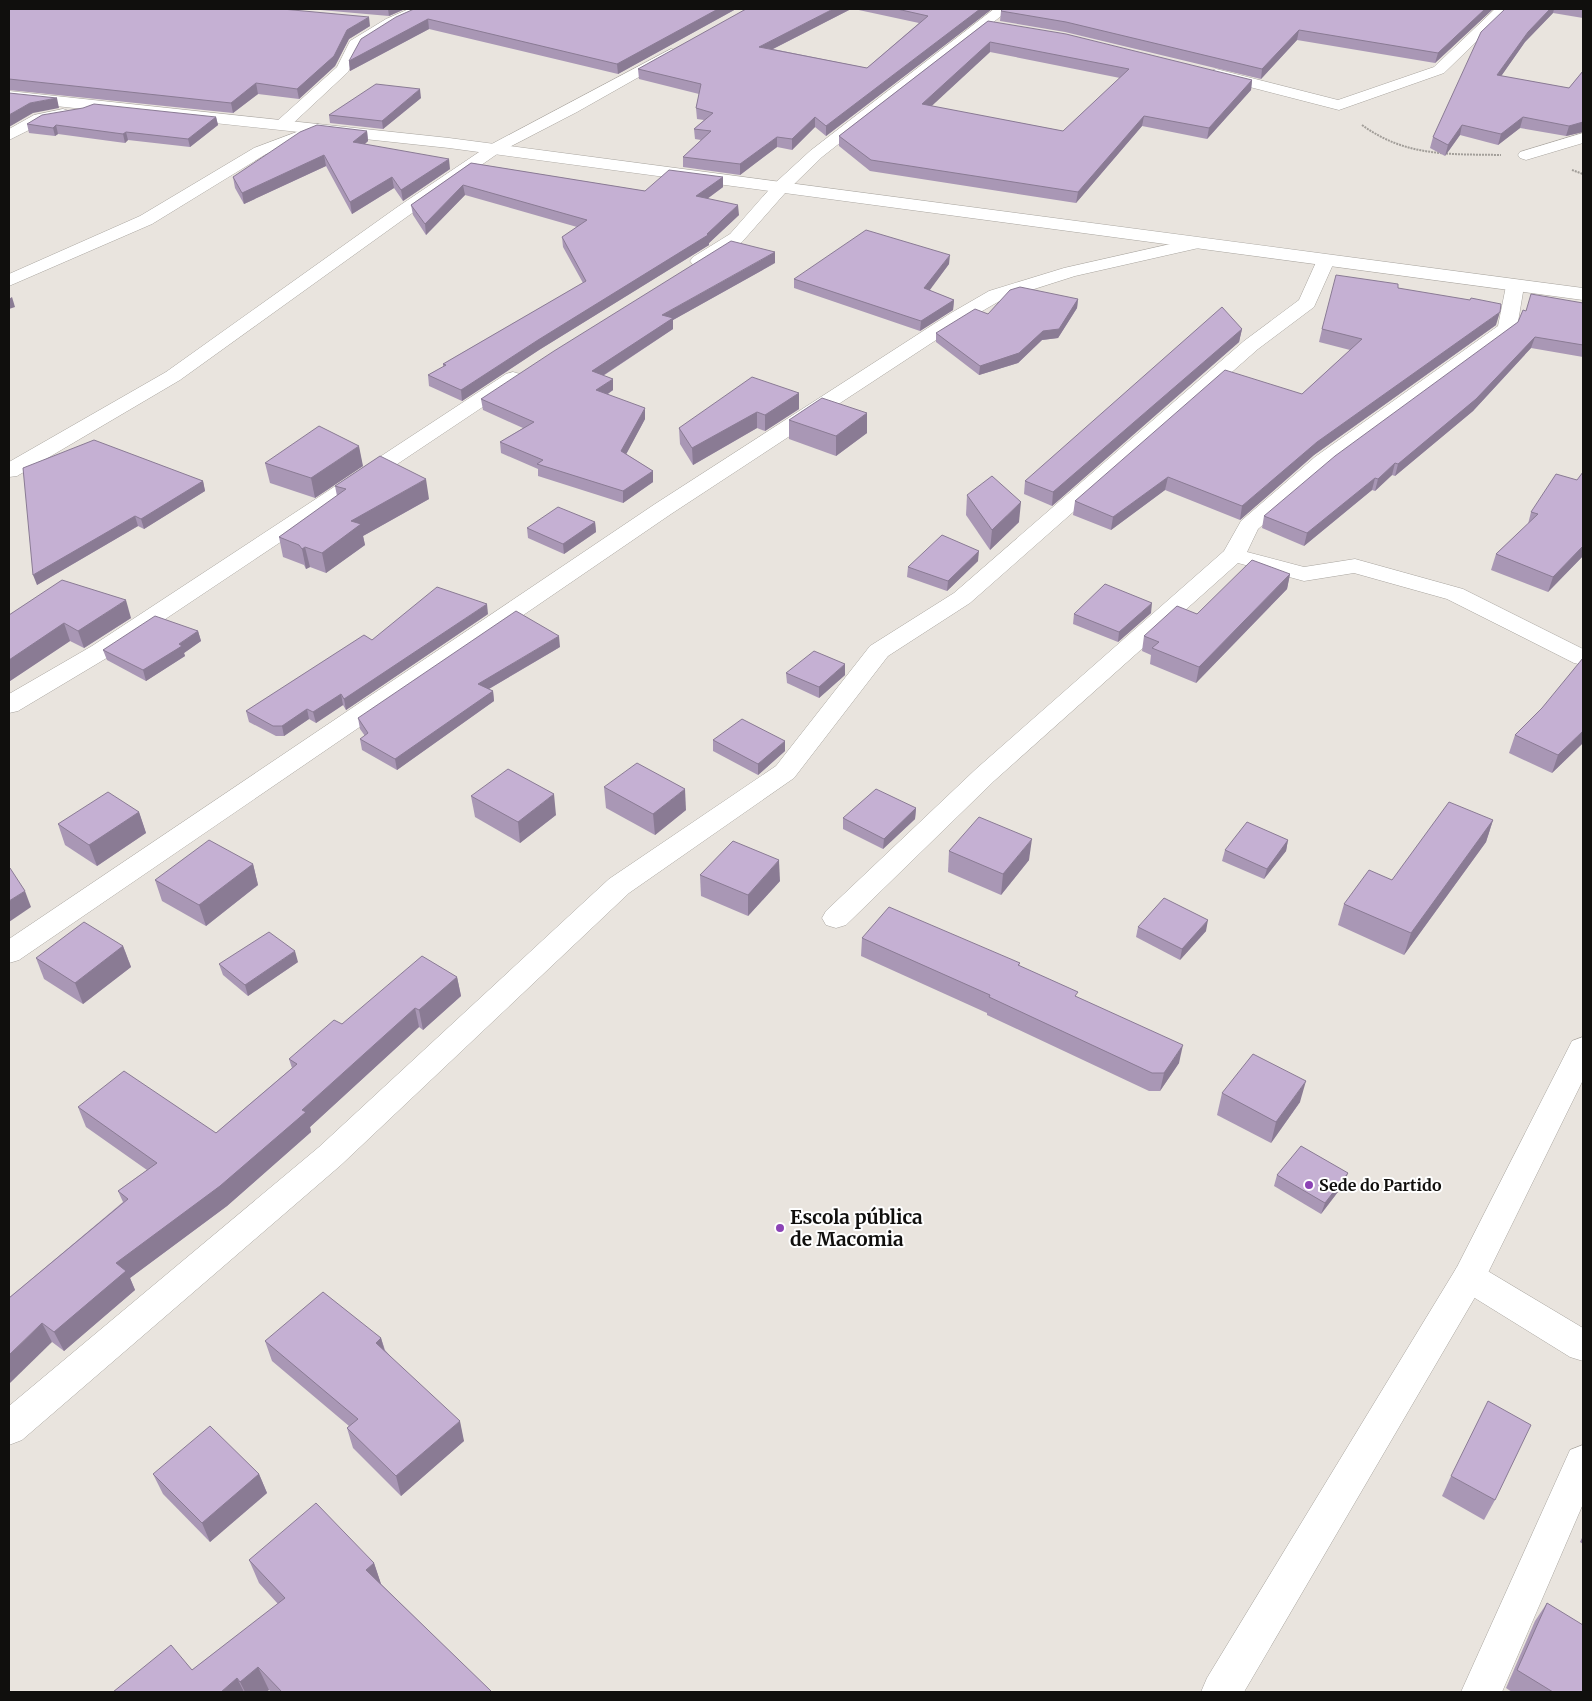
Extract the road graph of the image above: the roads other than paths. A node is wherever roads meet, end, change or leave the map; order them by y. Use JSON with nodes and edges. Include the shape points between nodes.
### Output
{"nodes":[{"id":1,"x":420,"y":9,"type":"edge"},
{"id":2,"x":1003,"y":9,"type":"edge"},
{"id":3,"x":1503,"y":9,"type":"edge"},
{"id":4,"x":372,"y":20,"type":"dead end"},
{"id":5,"x":391,"y":22,"type":"junction"},
{"id":6,"x":984,"y":24,"type":"junction"},
{"id":7,"x":1002,"y":27,"type":"edge"},
{"id":8,"x":681,"y":47,"type":"edge"},
{"id":9,"x":1200,"y":70,"type":"edge"},
{"id":10,"x":9,"y":96,"type":"edge"},
{"id":11,"x":96,"y":104,"type":"junction"},
{"id":12,"x":282,"y":125,"type":"junction"},
{"id":13,"x":318,"y":129,"type":"junction"},
{"id":14,"x":9,"y":135,"type":"edge"},
{"id":15,"x":1583,"y":138,"type":"edge"},
{"id":16,"x":494,"y":149,"type":"junction"},
{"id":17,"x":1526,"y":155,"type":"road end"},
{"id":18,"x":780,"y":188,"type":"junction"},
{"id":19,"x":1196,"y":243,"type":"junction"},
{"id":20,"x":1326,"y":260,"type":"junction"},
{"id":21,"x":678,"y":274,"type":"edge"},
{"id":22,"x":9,"y":281,"type":"edge"},
{"id":23,"x":1515,"y":286,"type":"junction"},
{"id":24,"x":1583,"y":294,"type":"edge"},
{"id":25,"x":530,"y":367,"type":"edge"},
{"id":26,"x":9,"y":471,"type":"edge"},
{"id":27,"x":1234,"y":555,"type":"junction"},
{"id":28,"x":1583,"y":658,"type":"edge"},
{"id":29,"x":9,"y":705,"type":"edge"},
{"id":30,"x":836,"y":918,"type":"dead end"},
{"id":31,"x":9,"y":953,"type":"edge"},
{"id":32,"x":1583,"y":1049,"type":"edge"},
{"id":33,"x":1469,"y":1276,"type":"junction"},
{"id":34,"x":1583,"y":1346,"type":"edge"},
{"id":35,"x":9,"y":1428,"type":"edge"},
{"id":36,"x":1583,"y":1462,"type":"edge"},
{"id":37,"x":1222,"y":1691,"type":"edge"},
{"id":38,"x":1481,"y":1692,"type":"edge"}],
"edges":[{"from":1,"to":5,"type":"street"},
{"from":2,"to":6,"type":"street"},
{"from":3,"to":9,"type":"street","via":[[1438,70],[1339,105]]},
{"from":4,"to":5,"type":"street"},
{"from":5,"to":12,"type":"street","via":[[355,44],[342,69]]},
{"from":6,"to":7,"type":"street"},
{"from":6,"to":18,"type":"street","via":[[816,154]]},
{"from":8,"to":16,"type":"street"},
{"from":10,"to":11,"type":"street"},
{"from":11,"to":12,"type":"street"},
{"from":11,"to":14,"type":"street","via":[[40,118]]},
{"from":12,"to":13,"type":"street"},
{"from":13,"to":16,"type":"street"},
{"from":13,"to":22,"type":"street","via":[[260,151],[146,220]]},
{"from":15,"to":17,"type":"street"},
{"from":16,"to":18,"type":"street"},
{"from":16,"to":26,"type":"street","via":[[173,376]]},
{"from":18,"to":19,"type":"street"},
{"from":18,"to":21,"type":"street","via":[[736,238]]},
{"from":19,"to":20,"type":"street"},
{"from":19,"to":31,"type":"street","via":[[1070,272],[1015,289],[996,295],[958,317],[663,509]]},
{"from":20,"to":23,"type":"street"},
{"from":20,"to":35,"type":"street","via":[[1307,304],[1251,345],[962,598],[879,651],[785,772],[619,886],[330,1156]]},
{"from":23,"to":24,"type":"street"},
{"from":23,"to":27,"type":"street","via":[[1507,328],[1323,462],[1249,526]]},
{"from":25,"to":29,"type":"street","via":[[101,651]]},
{"from":27,"to":28,"type":"street","via":[[1304,574],[1355,566],[1455,594]]},
{"from":27,"to":30,"type":"street","via":[[985,775]]},
{"from":32,"to":33,"type":"street"},
{"from":33,"to":34,"type":"street"},
{"from":33,"to":37,"type":"street"},
{"from":36,"to":38,"type":"street"}]}
